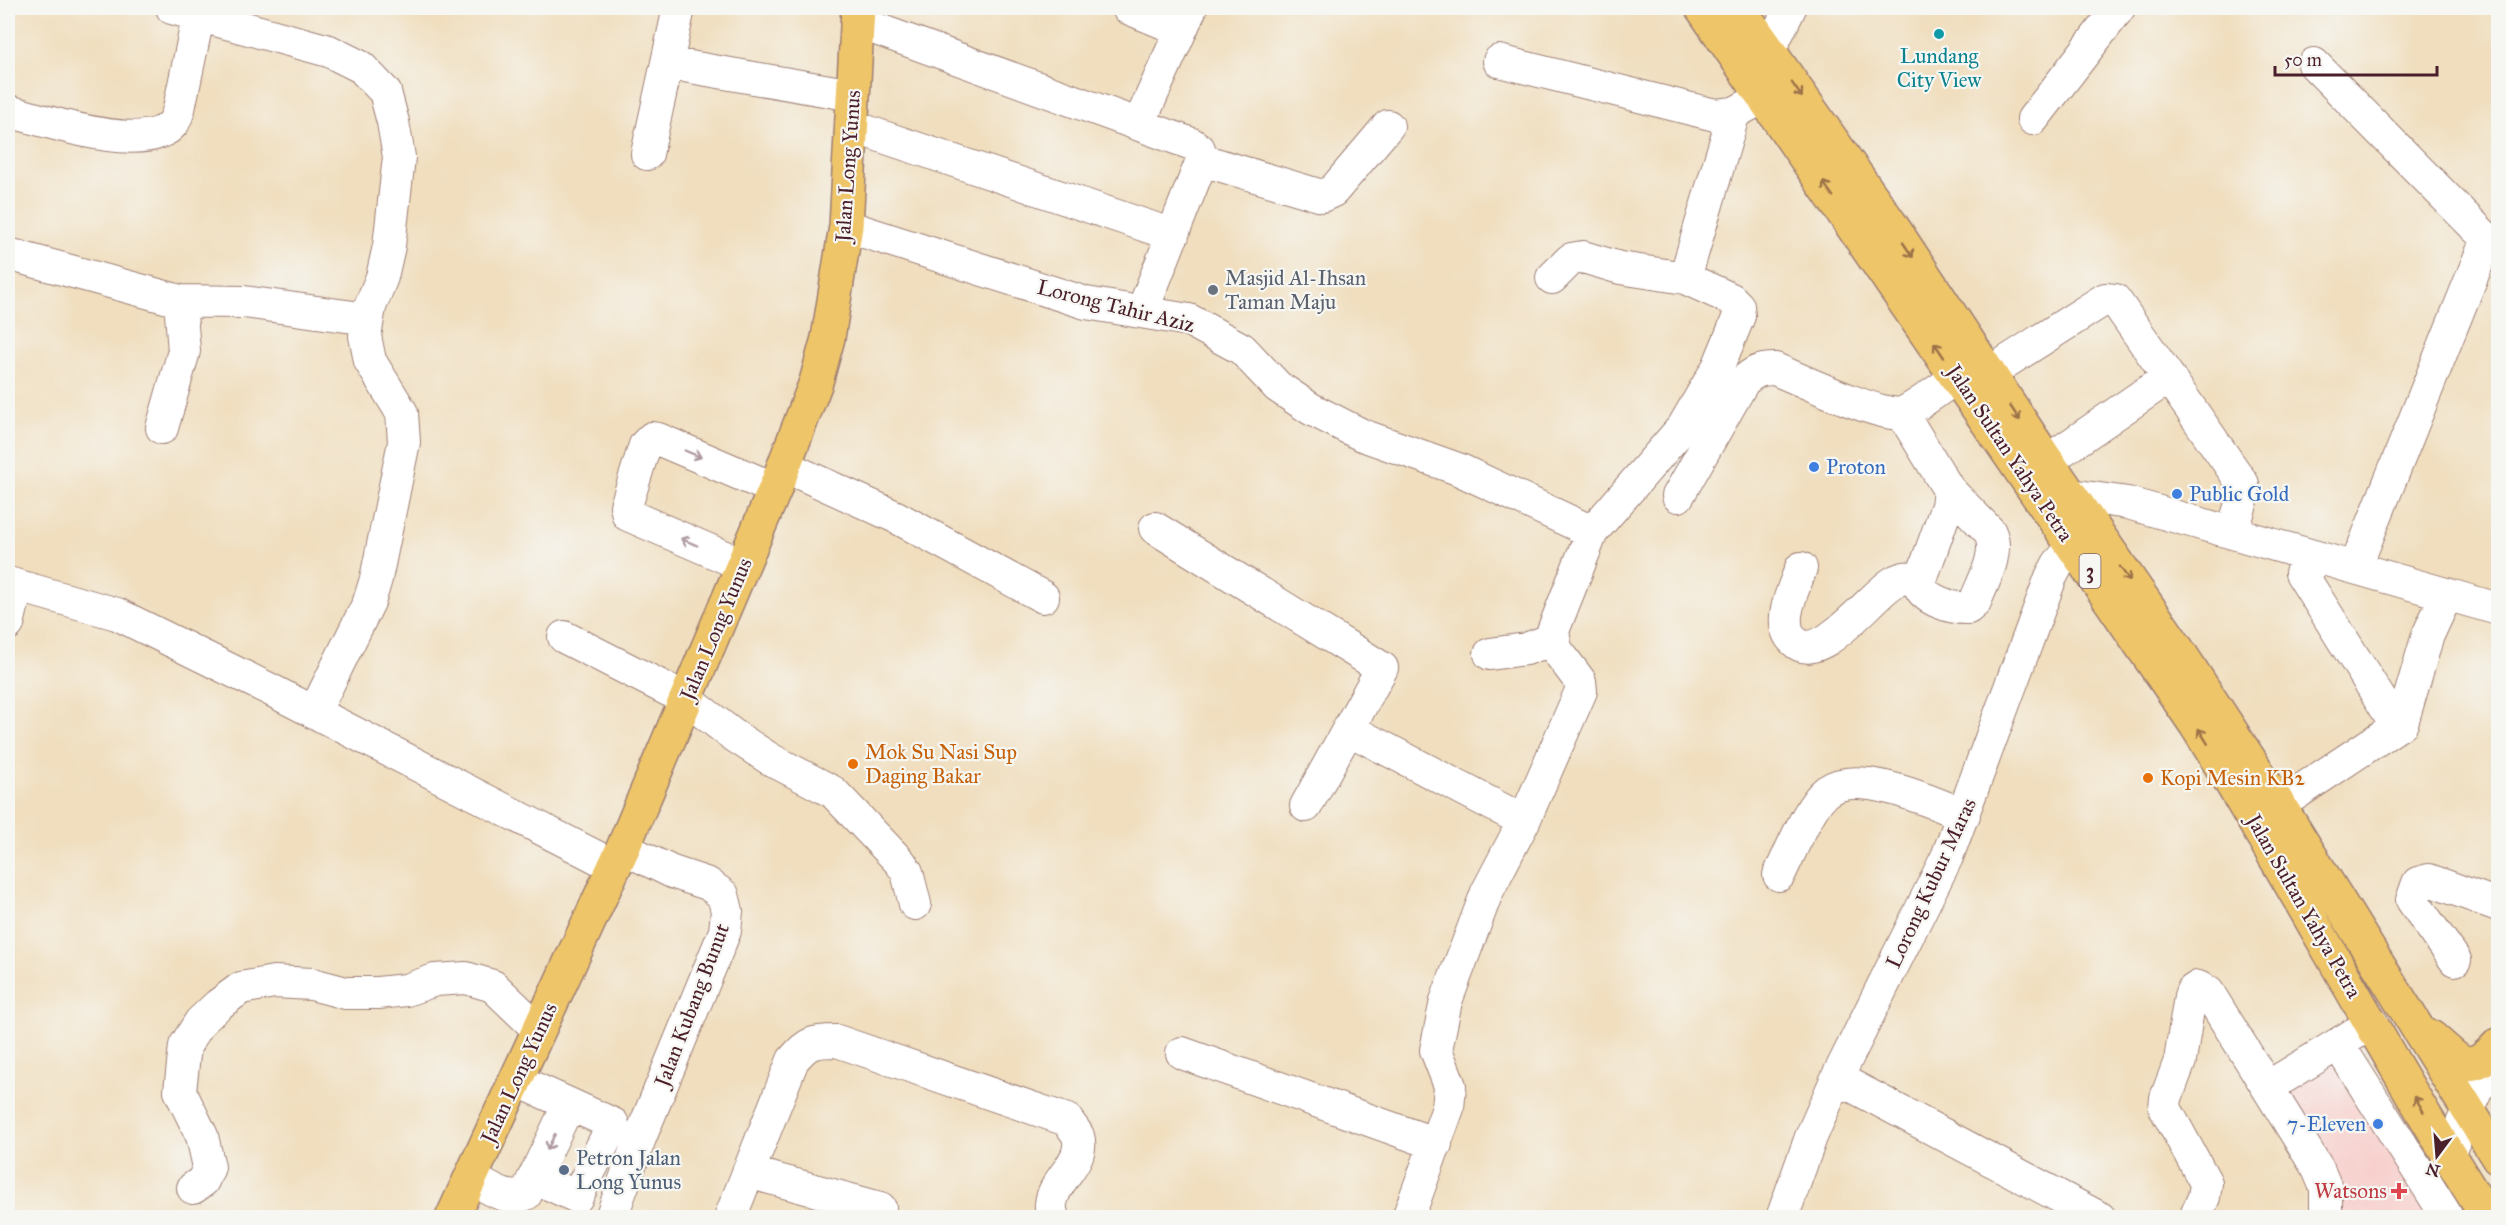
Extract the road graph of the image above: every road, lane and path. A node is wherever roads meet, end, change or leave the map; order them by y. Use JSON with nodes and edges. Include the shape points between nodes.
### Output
{"nodes":[{"id":1,"x":679,"y":8,"type":"edge"},
{"id":2,"x":1128,"y":8,"type":"edge"},
{"id":3,"x":1702,"y":8,"type":"edge"},
{"id":4,"x":1739,"y":8,"type":"edge"},
{"id":5,"x":1791,"y":8,"type":"edge"},
{"id":6,"x":2119,"y":8,"type":"edge"},
{"id":7,"x":190,"y":10,"type":"edge"},
{"id":8,"x":858,"y":15,"type":"edge"},
{"id":9,"x":1186,"y":19,"type":"edge"},
{"id":10,"x":1769,"y":51,"type":"junction"},
{"id":11,"x":1499,"y":60,"type":"dead end"},
{"id":12,"x":667,"y":63,"type":"junction"},
{"id":13,"x":2314,"y":64,"type":"dead end"},
{"id":14,"x":1764,"y":97,"type":"junction"},
{"id":15,"x":8,"y":111,"type":"edge"},
{"id":16,"x":852,"y":111,"type":"junction"},
{"id":17,"x":1734,"y":113,"type":"junction"},
{"id":18,"x":2033,"y":118,"type":"dead end"},
{"id":19,"x":1139,"y":124,"type":"junction"},
{"id":20,"x":1388,"y":126,"type":"dead end"},
{"id":21,"x":647,"y":154,"type":"dead end"},
{"id":22,"x":1202,"y":160,"type":"junction"},
{"id":23,"x":846,"y":226,"type":"junction"},
{"id":24,"x":1173,"y":236,"type":"junction"},
{"id":25,"x":2493,"y":241,"type":"edge"},
{"id":26,"x":8,"y":254,"type":"edge"},
{"id":27,"x":1552,"y":278,"type":"dead end"},
{"id":28,"x":1685,"y":278,"type":"junction"},
{"id":29,"x":180,"y":301,"type":"junction"},
{"id":30,"x":1142,"y":312,"type":"junction"},
{"id":31,"x":368,"y":319,"type":"junction"},
{"id":32,"x":1973,"y":375,"type":"junction"},
{"id":33,"x":2169,"y":377,"type":"junction"},
{"id":34,"x":1902,"y":413,"type":"junction"},
{"id":35,"x":162,"y":428,"type":"dead end"},
{"id":36,"x":2047,"y":460,"type":"junction"},
{"id":37,"x":779,"y":477,"type":"junction"},
{"id":38,"x":1949,"y":490,"type":"junction"},
{"id":39,"x":2071,"y":495,"type":"junction"},
{"id":40,"x":1678,"y":496,"type":"dead end"},
{"id":41,"x":1155,"y":528,"type":"dead end"},
{"id":42,"x":1592,"y":532,"type":"junction"},
{"id":43,"x":2232,"y":533,"type":"junction"},
{"id":44,"x":2074,"y":546,"type":"junction"},
{"id":45,"x":743,"y":565,"type":"junction"},
{"id":46,"x":1801,"y":568,"type":"dead end"},
{"id":47,"x":2355,"y":568,"type":"junction"},
{"id":48,"x":2301,"y":573,"type":"dead end"},
{"id":49,"x":1920,"y":578,"type":"junction"},
{"id":50,"x":12,"y":584,"type":"edge"},
{"id":51,"x":2447,"y":594,"type":"junction"},
{"id":52,"x":1043,"y":597,"type":"dead end"},
{"id":53,"x":2499,"y":609,"type":"edge"},
{"id":54,"x":8,"y":624,"type":"edge"},
{"id":55,"x":564,"y":637,"type":"dead end"},
{"id":56,"x":1553,"y":639,"type":"junction"},
{"id":57,"x":1490,"y":654,"type":"dead end"},
{"id":58,"x":686,"y":699,"type":"junction"},
{"id":59,"x":314,"y":713,"type":"junction"},
{"id":60,"x":2397,"y":726,"type":"junction"},
{"id":61,"x":1348,"y":729,"type":"junction"},
{"id":62,"x":2278,"y":805,"type":"junction"},
{"id":63,"x":1306,"y":806,"type":"dead end"},
{"id":64,"x":1964,"y":815,"type":"junction"},
{"id":65,"x":1524,"y":821,"type":"junction"},
{"id":66,"x":618,"y":857,"type":"junction"},
{"id":67,"x":1779,"y":875,"type":"dead end"},
{"id":68,"x":915,"y":904,"type":"dead end"},
{"id":69,"x":2499,"y":905,"type":"edge"},
{"id":70,"x":2455,"y":960,"type":"dead end"},
{"id":71,"x":2372,"y":1023,"type":"junction"},
{"id":72,"x":2414,"y":1023,"type":"junction"},
{"id":73,"x":539,"y":1030,"type":"junction"},
{"id":74,"x":2338,"y":1044,"type":"junction"},
{"id":75,"x":2499,"y":1046,"type":"edge"},
{"id":76,"x":1182,"y":1053,"type":"dead end"},
{"id":77,"x":1837,"y":1078,"type":"junction"},
{"id":78,"x":516,"y":1080,"type":"junction"},
{"id":79,"x":2268,"y":1087,"type":"junction"},
{"id":80,"x":569,"y":1104,"type":"junction"},
{"id":81,"x":2469,"y":1110,"type":"junction"},
{"id":82,"x":1436,"y":1144,"type":"junction"},
{"id":83,"x":2493,"y":1149,"type":"edge"},
{"id":84,"x":2448,"y":1154,"type":"junction"},
{"id":85,"x":748,"y":1172,"type":"junction"},
{"id":86,"x":534,"y":1177,"type":"junction"},
{"id":87,"x":471,"y":1178,"type":"junction"},
{"id":88,"x":193,"y":1188,"type":"dead end"},
{"id":89,"x":2481,"y":1206,"type":"edge"},
{"id":90,"x":880,"y":1208,"type":"dead end"},
{"id":91,"x":2445,"y":1216,"type":"edge"},
{"id":92,"x":452,"y":1218,"type":"edge"},
{"id":93,"x":611,"y":1218,"type":"edge"},
{"id":94,"x":730,"y":1218,"type":"edge"},
{"id":95,"x":1053,"y":1218,"type":"edge"},
{"id":96,"x":1408,"y":1218,"type":"edge"},
{"id":97,"x":1782,"y":1218,"type":"edge"},
{"id":98,"x":2100,"y":1218,"type":"edge"},
{"id":99,"x":2195,"y":1218,"type":"edge"},
{"id":100,"x":2326,"y":1218,"type":"edge"}],
"edges":[{"from":1,"to":12,"type":"street"},
{"from":2,"to":9,"type":"street"},
{"from":3,"to":14,"type":"main road","name":"Jalan Sultan Yahya Petra","number":"3"},
{"from":4,"to":10,"type":"main road","name":"Jalan Sultan Yahya Petra","number":"3"},
{"from":5,"to":10,"type":"street"},
{"from":6,"to":18,"type":"street"},
{"from":7,"to":15,"type":"street","via":[[179,109],[174,122],[157,134],[115,137]]},
{"from":7,"to":31,"type":"street","via":[[328,51],[361,67],[386,92],[399,157],[388,246]]},
{"from":8,"to":16,"type":"main road","name":"Jalan Long Yunus"},
{"from":8,"to":19,"type":"street"},
{"from":9,"to":19,"type":"street"},
{"from":10,"to":32,"type":"main road","name":"Jalan Sultan Yahya Petra","number":"3","one_way":true,"via":[[1890,223]]},
{"from":11,"to":17,"type":"street","via":[[1715,115]]},
{"from":12,"to":16,"type":"street"},
{"from":12,"to":21,"type":"street"},
{"from":13,"to":25,"type":"street"},
{"from":14,"to":17,"type":"street"},
{"from":32,"to":14,"type":"main road","name":"Jalan Sultan Yahya Petra","number":"3","one_way":true},
{"from":16,"to":23,"type":"main road","name":"Jalan Long Yunus"},
{"from":16,"to":24,"type":"street"},
{"from":17,"to":28,"type":"street"},
{"from":19,"to":22,"type":"street","via":[[1196,146]]},
{"from":20,"to":22,"type":"street","via":[[1334,191],[1322,196]]},
{"from":22,"to":24,"type":"street"},
{"from":23,"to":30,"type":"street","name":"Lorong Tahir Aziz","via":[[1086,303]]},
{"from":23,"to":37,"type":"main road","name":"Jalan Long Yunus","via":[[828,338],[816,382]]},
{"from":24,"to":30,"type":"street"},
{"from":25,"to":47,"type":"street"},
{"from":26,"to":29,"type":"street"},
{"from":27,"to":28,"type":"street","via":[[1571,259],[1583,257],[1620,268]]},
{"from":28,"to":42,"type":"street","via":[[1731,299],[1738,306],[1738,316],[1718,367],[1683,427]]},
{"from":29,"to":31,"type":"street","via":[[244,302]]},
{"from":29,"to":35,"type":"street","via":[[184,346]]},
{"from":30,"to":42,"type":"street","name":"Lorong Tahir Aziz","via":[[1194,322],[1242,349],[1278,387],[1311,410],[1362,435],[1458,469]]},
{"from":31,"to":59,"type":"street","via":[[365,336],[370,361],[402,413],[404,442],[369,602]]},
{"from":32,"to":33,"type":"street","via":[[2108,298],[2118,302]]},
{"from":32,"to":34,"type":"street"},
{"from":32,"to":36,"type":"main road","name":"Jalan Sultan Yahya Petra","number":"3","one_way":true},
{"from":32,"to":44,"type":"main road","name":"Jalan Sultan Yahya Petra","number":"3"},
{"from":33,"to":36,"type":"street"},
{"from":33,"to":43,"type":"street","via":[[2243,484],[2244,494]]},
{"from":34,"to":38,"type":"street"},
{"from":34,"to":40,"type":"street","via":[[1866,406],[1775,369],[1762,369],[1743,382]]},
{"from":36,"to":39,"type":"main road","name":"Jalan Sultan Yahya Petra","number":"3"},
{"from":37,"to":45,"type":"main road","name":"Jalan Long Yunus"},
{"from":45,"to":37,"type":"street","one_way":true,"via":[[628,515],[626,506],[645,444],[652,438],[658,439]]},
{"from":37,"to":52,"type":"street","via":[[896,517]]},
{"from":38,"to":49,"type":"street","via":[[1947,506]]},
{"from":38,"to":49,"type":"street","via":[[1990,532],[1994,550],[1975,602],[1968,608],[1926,596],[1921,592]]},
{"from":39,"to":43,"type":"street","via":[[2128,503]]},
{"from":39,"to":62,"type":"main road","name":"Jalan Sultan Yahya Petra","number":"3","one_way":true},
{"from":41,"to":61,"type":"street","via":[[1382,668]]},
{"from":42,"to":56,"type":"street","via":[[1555,624]]},
{"from":43,"to":47,"type":"street"},
{"from":44,"to":64,"type":"street","name":"Lorong Kubur Maras","via":[[2051,577]]},
{"from":71,"to":44,"type":"main road","name":"Jalan Sultan Yahya Petra","number":"3","one_way":true,"via":[[2202,734]]},
{"from":45,"to":58,"type":"main road","name":"Jalan Long Yunus"},
{"from":46,"to":49,"type":"street","via":[[1784,622],[1797,645],[1811,647],[1833,637],[1894,582]]},
{"from":47,"to":51,"type":"street"},
{"from":48,"to":60,"type":"street"},
{"from":50,"to":54,"type":"street"},
{"from":50,"to":59,"type":"street","name":"Jalan Kubang Bunut","via":[[117,614]]},
{"from":51,"to":53,"type":"street"},
{"from":51,"to":60,"type":"street","via":[[2428,635],[2405,716]]},
{"from":55,"to":58,"type":"street"},
{"from":56,"to":57,"type":"street","via":[[1526,649]]},
{"from":56,"to":65,"type":"street","via":[[1580,681],[1581,692]]},
{"from":58,"to":66,"type":"main road","name":"Jalan Long Yunus"},
{"from":58,"to":68,"type":"street","via":[[752,747],[833,792],[900,862],[907,872]]},
{"from":59,"to":66,"type":"street","name":"Jalan Kubang Bunut"},
{"from":60,"to":62,"type":"street"},
{"from":61,"to":63,"type":"street"},
{"from":61,"to":65,"type":"street"},
{"from":62,"to":72,"type":"main road","name":"Jalan Sultan Yahya Petra","number":"3"},
{"from":64,"to":67,"type":"street","via":[[1910,792],[1843,784],[1827,791],[1814,806]]},
{"from":64,"to":77,"type":"street","name":"Lorong Kubur Maras"},
{"from":65,"to":82,"type":"street","via":[[1487,892],[1446,1001],[1437,1050],[1450,1086],[1448,1108]]},
{"from":66,"to":73,"type":"main road","name":"Jalan Long Yunus"},
{"from":66,"to":93,"type":"street","name":"Jalan Kubang Bunut","via":[[708,884],[723,895],[727,911],[725,931]]},
{"from":69,"to":70,"type":"street","via":[[2429,880],[2418,883],[2412,900]]},
{"from":71,"to":74,"type":"street"},
{"from":84,"to":71,"type":"main road","name":"Jalan Sultan Yahya Petra","number":"3","one_way":true},
{"from":72,"to":75,"type":"main road","via":[[2468,1065],[2481,1062]]},
{"from":72,"to":81,"type":"main road","name":"Jalan Sultan Yahya Petra","number":"3"},
{"from":73,"to":78,"type":"main road","name":"Jalan Long Yunus"},
{"from":73,"to":88,"type":"street","via":[[493,986],[466,978],[435,980],[406,990],[378,993],[346,993],[312,984],[274,982],[241,988],[200,1022],[184,1046],[180,1091],[202,1136],[209,1167],[203,1180]]},
{"from":74,"to":79,"type":"street"},
{"from":74,"to":91,"type":"street"},
{"from":75,"to":81,"type":"street"},
{"from":75,"to":83,"type":"street","via":[[2488,1094]]},
{"from":76,"to":82,"type":"street"},
{"from":77,"to":97,"type":"street","name":"Lorong Kubur Maras"},
{"from":77,"to":98,"type":"street"},
{"from":78,"to":80,"type":"street"},
{"from":78,"to":87,"type":"main road","name":"Jalan Long Yunus"},
{"from":79,"to":99,"type":"street","via":[[2208,992],[2194,988],[2180,1061],[2165,1108],[2206,1183]]},
{"from":79,"to":100,"type":"street","via":[[2318,1169],[2326,1188]]},
{"from":80,"to":86,"type":"street","one_way":true},
{"from":80,"to":86,"type":"street","via":[[613,1124],[577,1197]]},
{"from":81,"to":83,"type":"main road","name":"Jalan Sultan Yahya Petra","number":"3"},
{"from":81,"to":84,"type":"street"},
{"from":82,"to":96,"type":"street"},
{"from":84,"to":89,"type":"main road","name":"Jalan Sultan Yahya Petra","number":"3"},
{"from":85,"to":90,"type":"street"},
{"from":85,"to":94,"type":"street"},
{"from":85,"to":95,"type":"street","via":[[793,1060],[805,1046],[837,1041],[1067,1120],[1078,1136],[1078,1151],[1051,1203]]},
{"from":86,"to":87,"type":"street","via":[[526,1194],[518,1198],[507,1197]]},
{"from":87,"to":92,"type":"main road","name":"Jalan Long Yunus"},
{"from":89,"to":91,"type":"street"}]}
